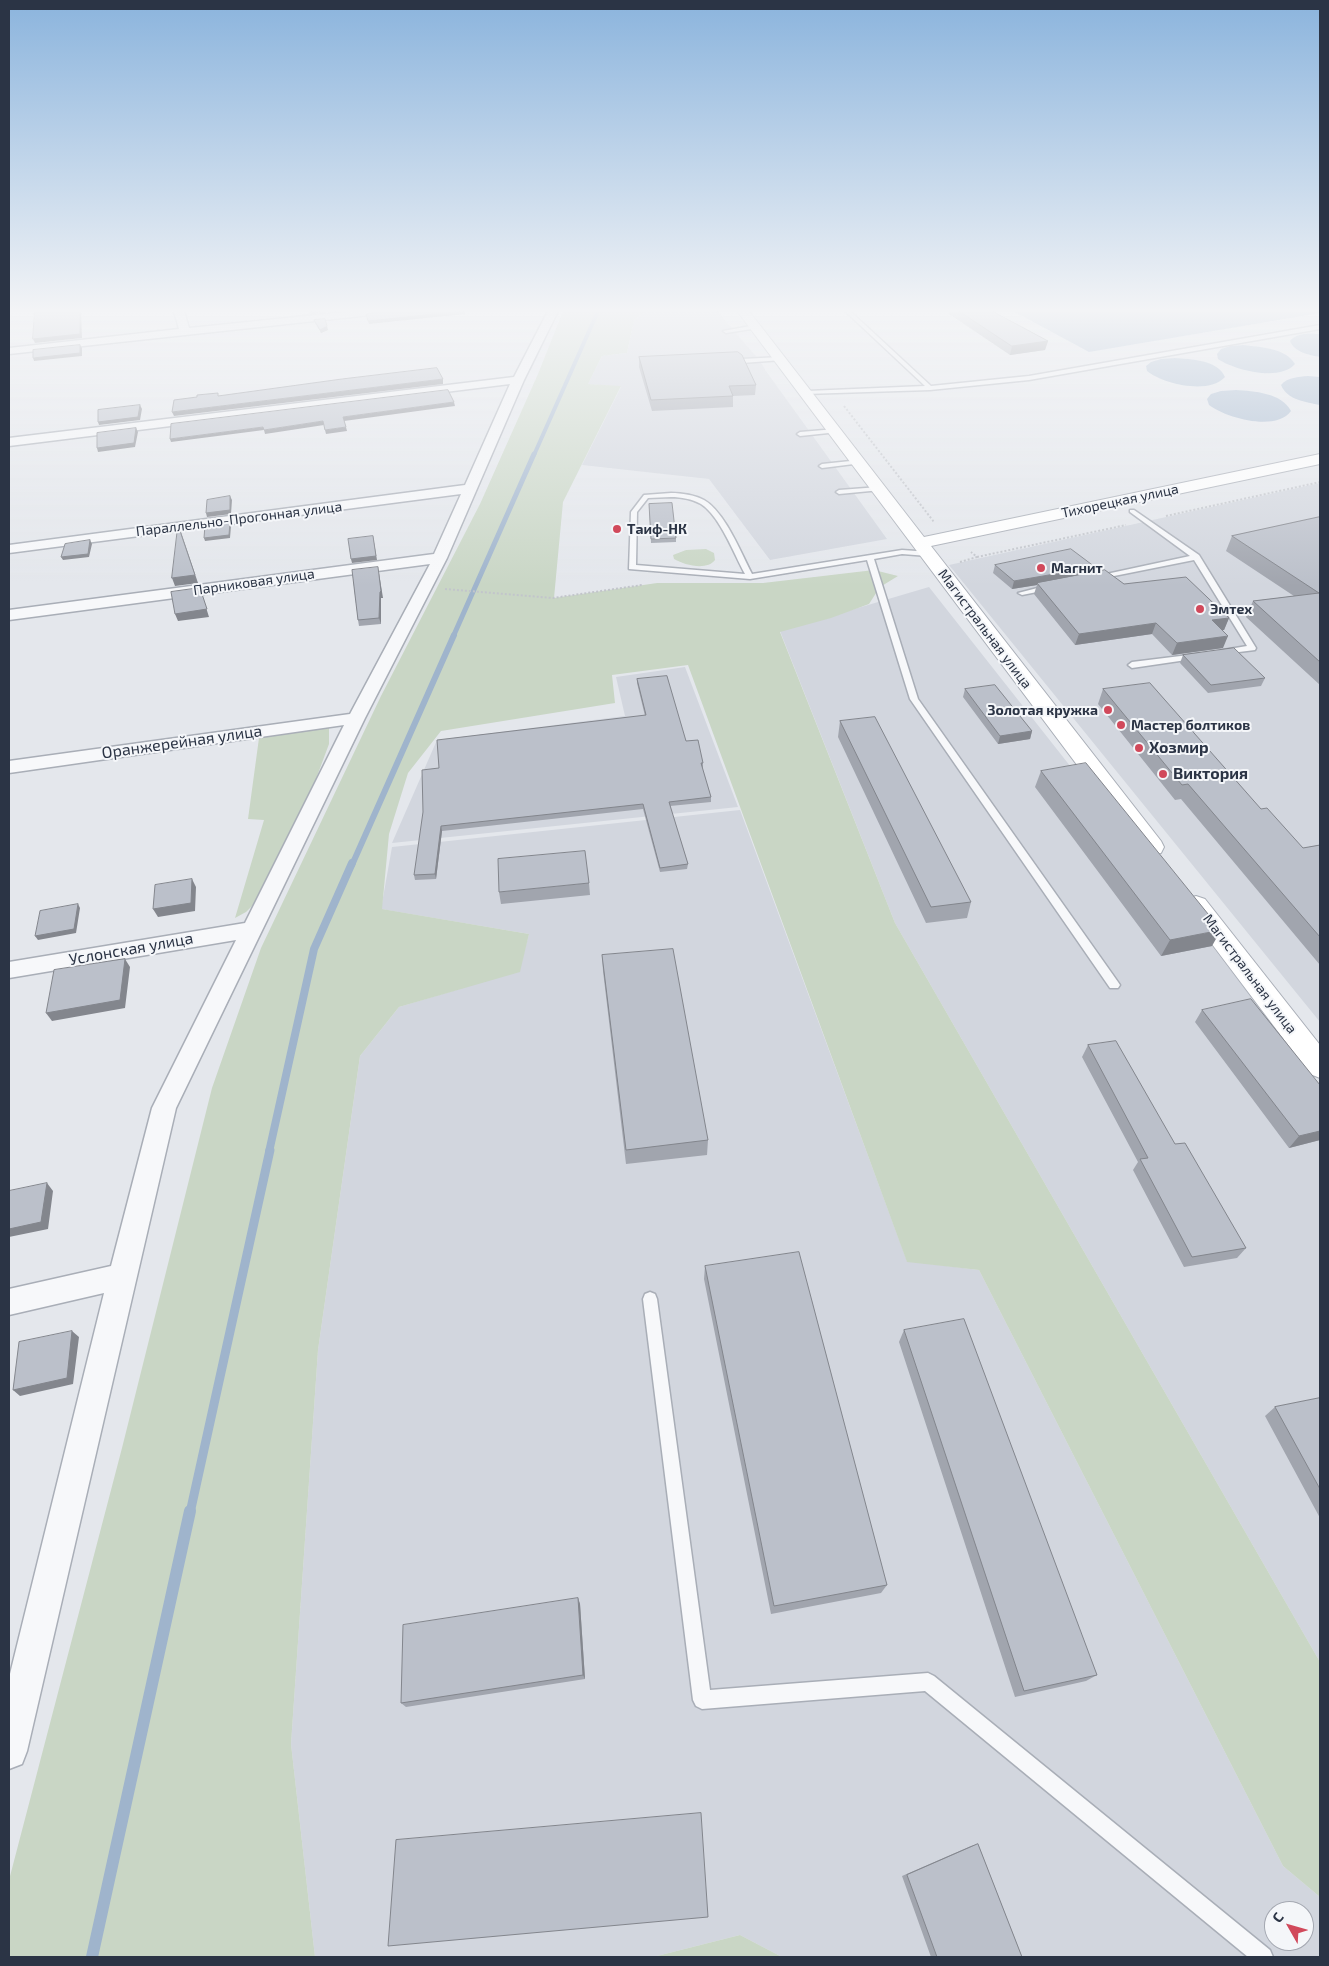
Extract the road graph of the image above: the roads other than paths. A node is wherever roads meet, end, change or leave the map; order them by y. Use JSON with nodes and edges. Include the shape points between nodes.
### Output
{"nodes":[{"id":1,"x":331,"y":403,"type":"edge"},
{"id":2,"x":508,"y":403,"type":"edge"},
{"id":3,"x":814,"y":403,"type":"edge"},
{"id":4,"x":836,"y":431,"type":"junction"},
{"id":5,"x":800,"y":434,"type":"dead end"},
{"id":6,"x":9,"y":442,"type":"edge"},
{"id":7,"x":1320,"y":459,"type":"edge"},
{"id":8,"x":860,"y":462,"type":"junction"},
{"id":9,"x":822,"y":466,"type":"dead end"},
{"id":10,"x":1320,"y":471,"type":"edge"},
{"id":11,"x":469,"y":489,"type":"junction"},
{"id":12,"x":879,"y":489,"type":"junction"},
{"id":13,"x":839,"y":492,"type":"dead end"},
{"id":14,"x":1132,"y":511,"type":"junction"},
{"id":15,"x":924,"y":548,"type":"junction"},
{"id":16,"x":9,"y":549,"type":"edge"},
{"id":17,"x":902,"y":552,"type":"junction"},
{"id":18,"x":440,"y":558,"type":"junction"},
{"id":19,"x":870,"y":558,"type":"junction"},
{"id":20,"x":1196,"y":558,"type":"junction"},
{"id":21,"x":750,"y":577,"type":"junction"},
{"id":22,"x":1089,"y":579,"type":"edge"},
{"id":23,"x":1060,"y":585,"type":"edge"},
{"id":24,"x":1022,"y":593,"type":"edge"},
{"id":25,"x":9,"y":615,"type":"edge"},
{"id":26,"x":1215,"y":653,"type":"edge"},
{"id":27,"x":1206,"y":655,"type":"edge"},
{"id":28,"x":1132,"y":666,"type":"dead end"},
{"id":29,"x":356,"y":718,"type":"junction"},
{"id":30,"x":9,"y":767,"type":"edge"},
{"id":31,"x":1165,"y":864,"type":"edge"},
{"id":32,"x":1183,"y":887,"type":"edge"},
{"id":33,"x":253,"y":929,"type":"junction"},
{"id":34,"x":9,"y":970,"type":"edge"},
{"id":35,"x":1114,"y":985,"type":"dead end"},
{"id":36,"x":1320,"y":1066,"type":"edge"},
{"id":37,"x":122,"y":1276,"type":"junction"},
{"id":38,"x":650,"y":1299,"type":"dead end"},
{"id":39,"x":9,"y":1302,"type":"edge"},
{"id":40,"x":9,"y":1751,"type":"edge"},
{"id":41,"x":1263,"y":1957,"type":"edge"}],
"edges":[{"from":1,"to":6,"type":"street"},
{"from":2,"to":11,"type":"street"},
{"from":3,"to":4,"type":"main road","name":"Магистральная улица"},
{"from":4,"to":5,"type":"lane"},
{"from":4,"to":8,"type":"main road","name":"Магистральная улица"},
{"from":7,"to":15,"type":"main road","name":"Тихорецкая улица"},
{"from":8,"to":9,"type":"lane"},
{"from":8,"to":12,"type":"main road","name":"Магистральная улица"},
{"from":10,"to":14,"type":"main road","name":"Тихорецкая улица"},
{"from":11,"to":16,"type":"street","name":"Параллельно-Прогонная улица"},
{"from":11,"to":18,"type":"street"},
{"from":12,"to":13,"type":"lane"},
{"from":12,"to":15,"type":"main road","name":"Магистральная улица"},
{"from":14,"to":15,"type":"main road","name":"Тихорецкая улица"},
{"from":14,"to":20,"type":"lane"},
{"from":15,"to":17,"type":"lane"},
{"from":15,"to":17,"type":"lane"},
{"from":15,"to":31,"type":"main road","name":"Магистральная улица"},
{"from":17,"to":19,"type":"lane"},
{"from":18,"to":25,"type":"street","name":"Парниковая улица"},
{"from":18,"to":29,"type":"street"},
{"from":19,"to":21,"type":"lane"},
{"from":19,"to":35,"type":"lane","via":[[914,699]]},
{"from":20,"to":22,"type":"lane"},
{"from":20,"to":26,"type":"lane","via":[[1252,648]]},
{"from":21,"to":21,"type":"lane","via":[[710,508],[699,500],[671,493],[646,496],[634,512],[632,567]]},
{"from":23,"to":24,"type":"lane"},
{"from":27,"to":28,"type":"lane"},
{"from":29,"to":30,"type":"street","name":"Оранжерейная улица"},
{"from":29,"to":33,"type":"street"},
{"from":32,"to":36,"type":"main road","name":"Магистральная улица"},
{"from":33,"to":34,"type":"street","name":"Услонская улица"},
{"from":33,"to":37,"type":"street","via":[[164,1108]]},
{"from":37,"to":39,"type":"street"},
{"from":37,"to":40,"type":"street"},
{"from":38,"to":41,"type":"lane","via":[[702,1700],[928,1682]]}]}
